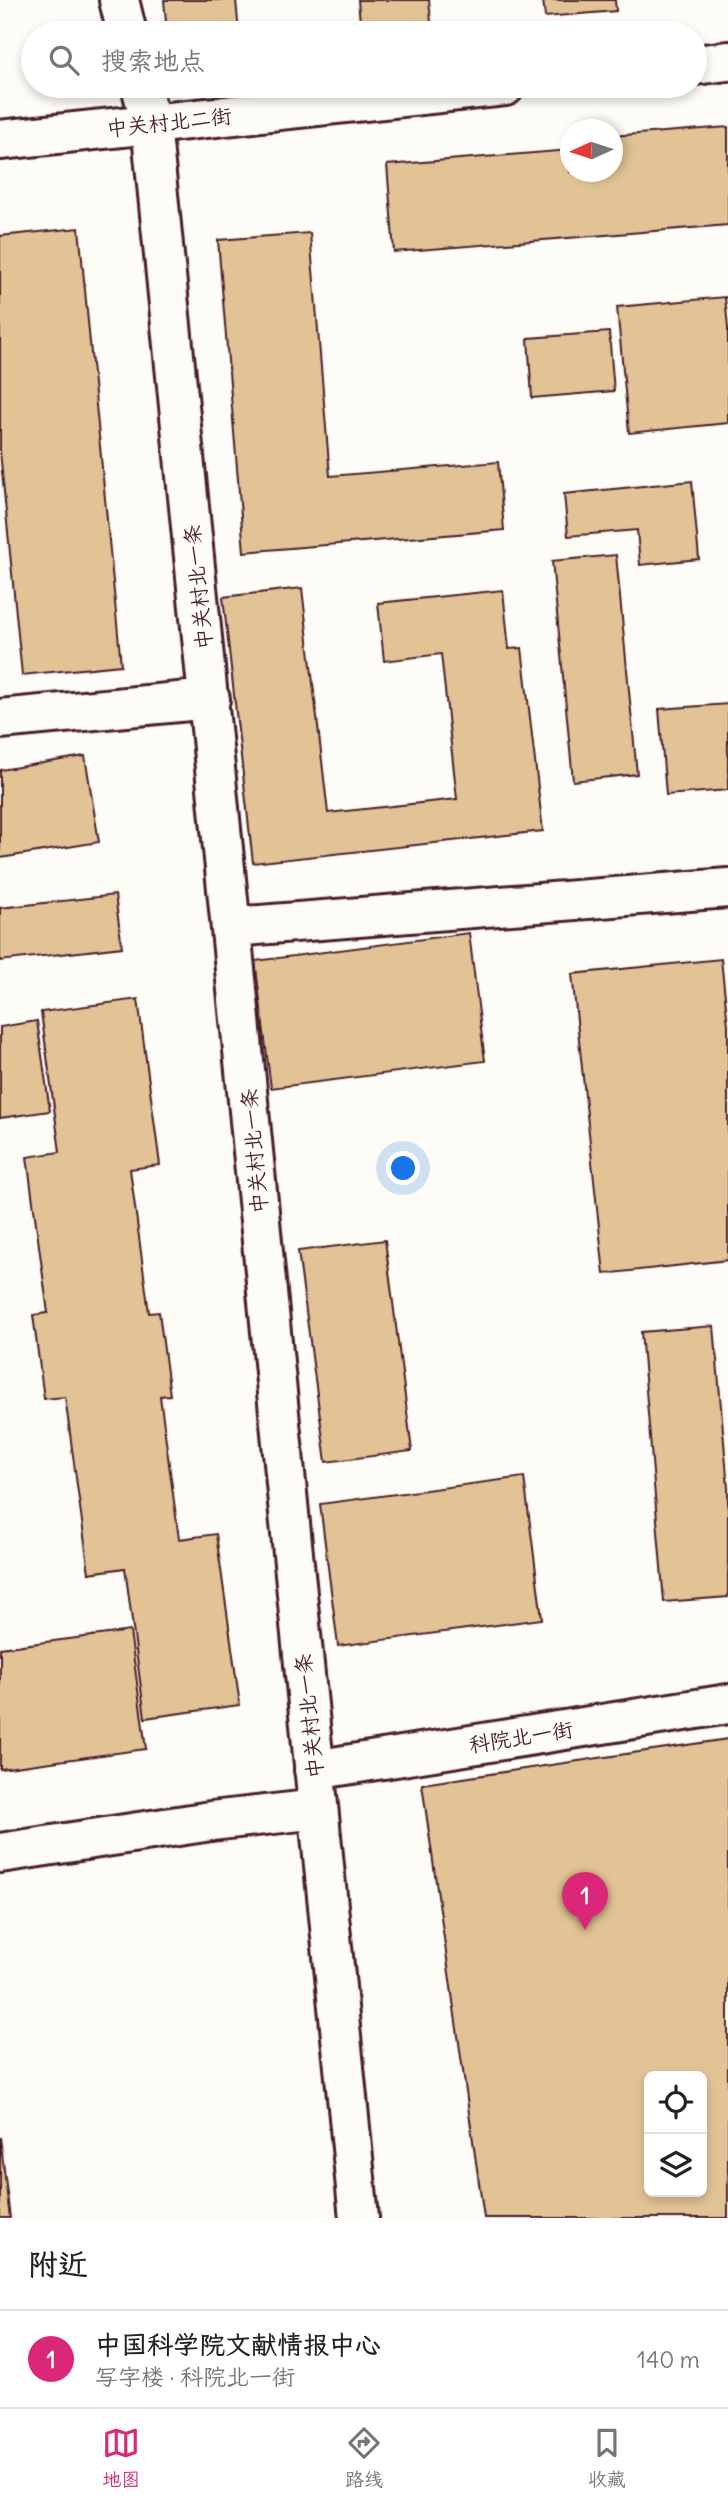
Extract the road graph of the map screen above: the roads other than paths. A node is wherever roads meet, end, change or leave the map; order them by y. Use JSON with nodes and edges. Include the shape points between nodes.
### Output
{"nodes":[{"id":1,"x":118,"y":0,"type":"edge"},
{"id":2,"x":124,"y":21,"type":"edge"},
{"id":3,"x":728,"y":61,"type":"edge"},
{"id":4,"x":707,"y":64,"type":"edge"},
{"id":5,"x":144,"y":98,"type":"edge"},
{"id":6,"x":393,"y":98,"type":"edge"},
{"id":7,"x":151,"y":124,"type":"junction"},
{"id":8,"x":0,"y":139,"type":"edge"},
{"id":9,"x":210,"y":699,"type":"junction"},
{"id":10,"x":0,"y":719,"type":"edge"},
{"id":11,"x":728,"y":888,"type":"edge"},
{"id":12,"x":233,"y":927,"type":"junction"},
{"id":13,"x":728,"y":1704,"type":"edge"},
{"id":14,"x":314,"y":1770,"type":"junction"},
{"id":15,"x":318,"y":1809,"type":"junction"},
{"id":16,"x":0,"y":1853,"type":"edge"},
{"id":17,"x":359,"y":2218,"type":"edge"}],
"edges":[{"from":1,"to":2,"type":"street"},
{"from":3,"to":4,"type":"street"},
{"from":5,"to":7,"type":"street","name":"中关村北一条"},
{"from":6,"to":7,"type":"street","name":"中关村北二街"},
{"from":7,"to":8,"type":"street","name":"中关村北二街"},
{"from":7,"to":9,"type":"street","name":"中关村北一条"},
{"from":9,"to":10,"type":"street"},
{"from":9,"to":12,"type":"street","name":"中关村北一条"},
{"from":11,"to":12,"type":"street"},
{"from":12,"to":14,"type":"street","name":"中关村北一条"},
{"from":13,"to":14,"type":"street","name":"科院北一街"},
{"from":14,"to":15,"type":"street","name":"中关村北一条"},
{"from":15,"to":16,"type":"street"},
{"from":15,"to":17,"type":"street","name":"中关村北一条"}]}
